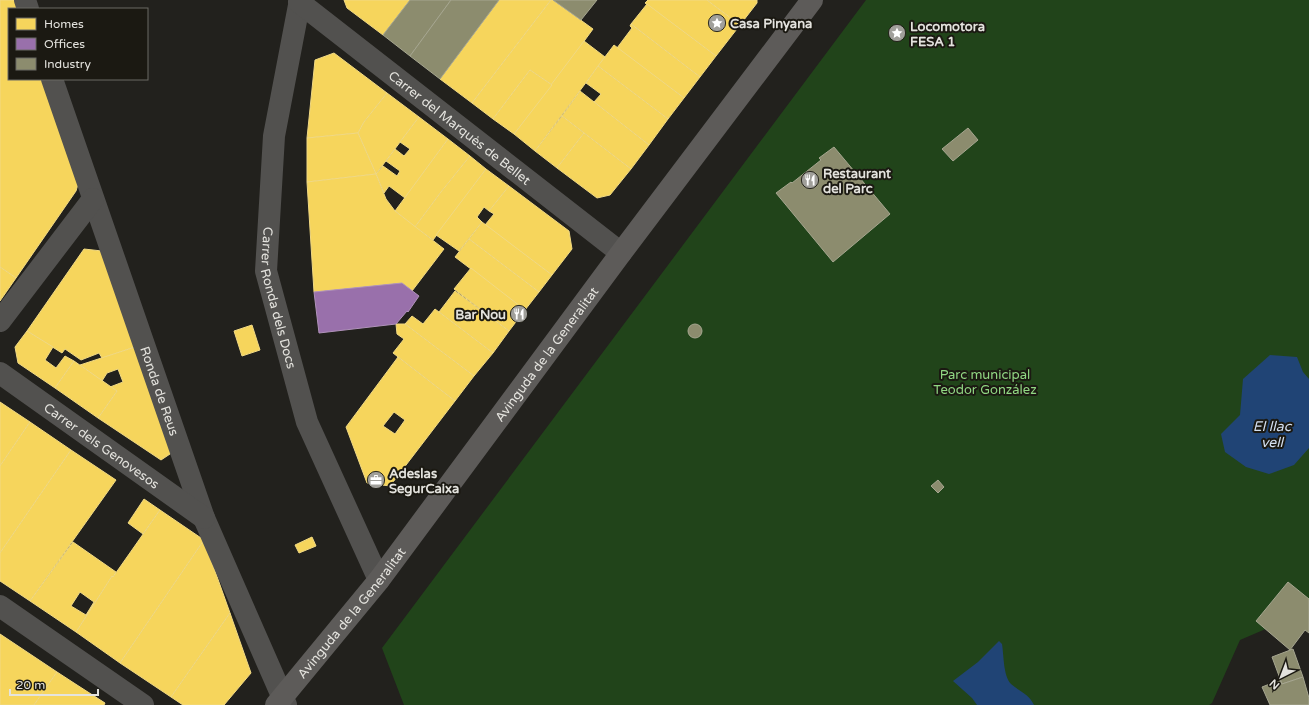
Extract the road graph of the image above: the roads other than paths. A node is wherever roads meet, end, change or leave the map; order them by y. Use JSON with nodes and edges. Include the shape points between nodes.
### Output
{"nodes":[{"id":1,"x":812,"y":0,"type":"edge"},
{"id":2,"x":300,"y":1,"type":"edge"},
{"id":3,"x":52,"y":80,"type":"edge"},
{"id":4,"x":93,"y":199,"type":"junction"},
{"id":5,"x":621,"y":253,"type":"junction"},
{"id":6,"x":0,"y":321,"type":"edge"},
{"id":7,"x":0,"y":373,"type":"edge"},
{"id":8,"x":204,"y":518,"type":"junction"},
{"id":9,"x":379,"y":580,"type":"junction"},
{"id":10,"x":0,"y":606,"type":"edge"},
{"id":11,"x":281,"y":703,"type":"edge"},
{"id":12,"x":143,"y":705,"type":"edge"}],
"edges":[{"from":1,"to":5,"type":"street","name":"Avinguda de la Generalitat"},
{"from":2,"to":5,"type":"street","name":"Carrer del Marquès de Bellet"},
{"from":2,"to":9,"type":"street","name":"Carrer Ronda dels Docs","via":[[274,136],[266,271],[306,422]]},
{"from":3,"to":4,"type":"street","name":"Ronda de Reus"},
{"from":4,"to":6,"type":"street"},
{"from":4,"to":8,"type":"street","name":"Ronda de Reus"},
{"from":5,"to":9,"type":"street","name":"Avinguda de la Generalitat"},
{"from":7,"to":8,"type":"street","name":"Carrer dels Genovesos"},
{"from":8,"to":11,"type":"street","name":"Ronda de Reus"},
{"from":9,"to":11,"type":"street","name":"Avinguda de la Generalitat"},
{"from":10,"to":12,"type":"street"}]}
